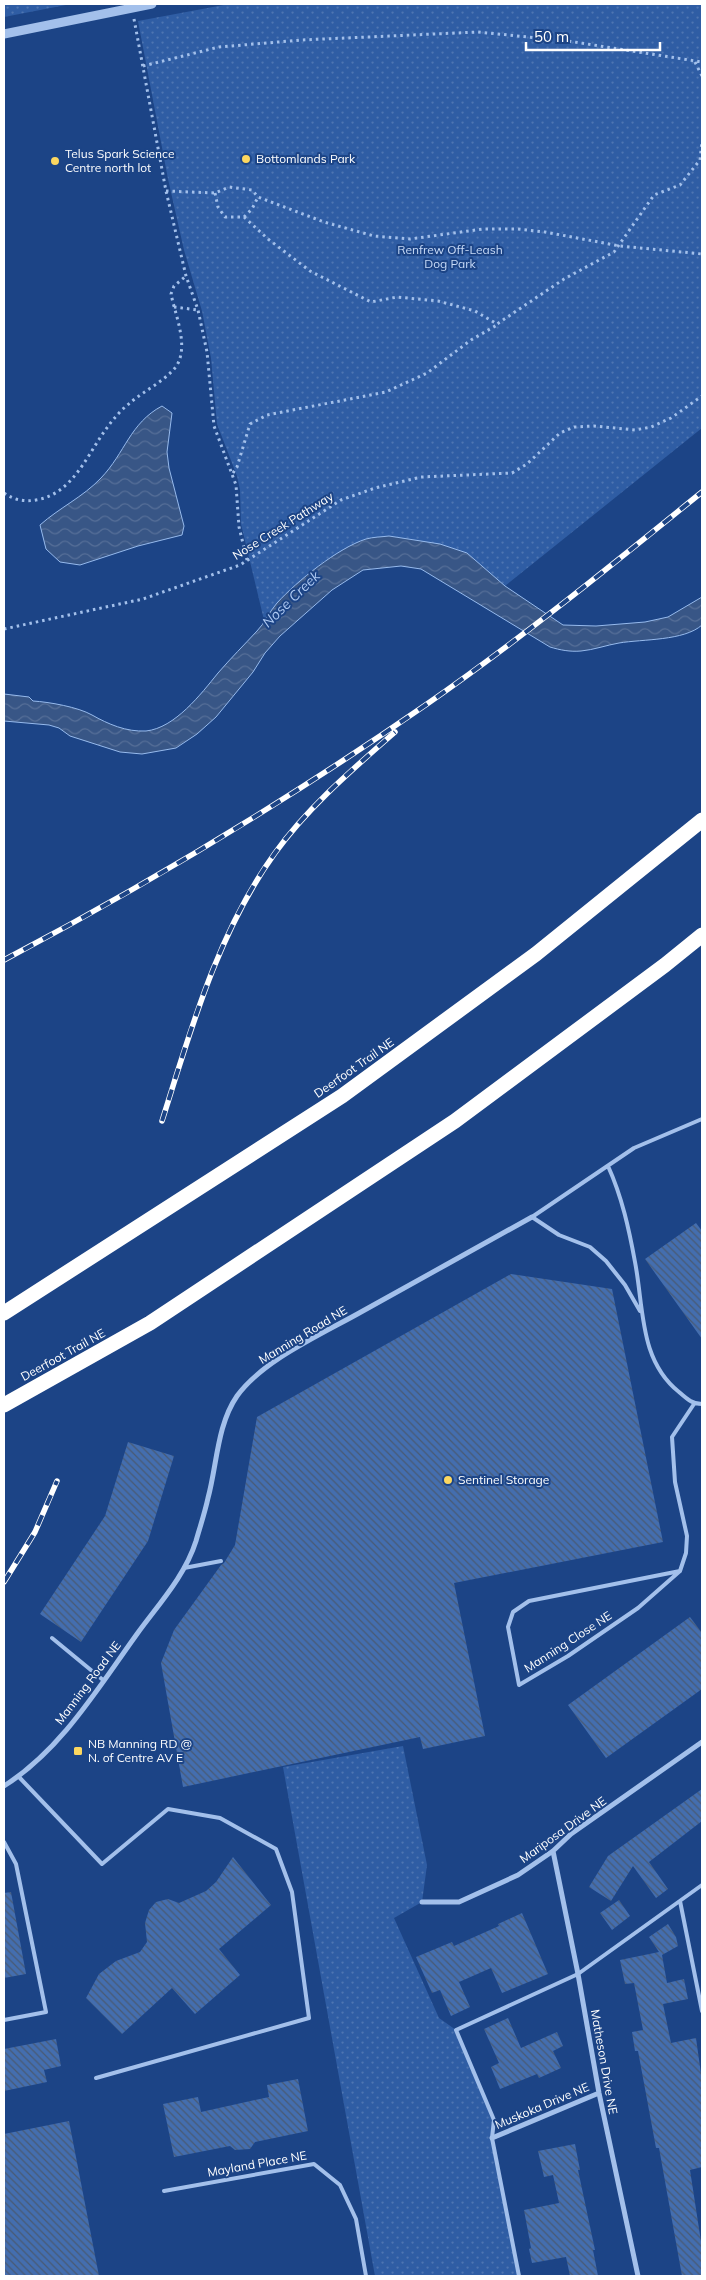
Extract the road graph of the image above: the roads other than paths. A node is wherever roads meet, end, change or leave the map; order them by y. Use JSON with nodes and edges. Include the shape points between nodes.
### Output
{"nodes":[{"id":1,"x":152,"y":4,"type":"edge"},
{"id":2,"x":4,"y":34,"type":"edge"},
{"id":3,"x":702,"y":820,"type":"edge"},
{"id":4,"x":702,"y":935,"type":"edge"},
{"id":5,"x":702,"y":1119,"type":"edge"},
{"id":6,"x":608,"y":1166,"type":"junction"},
{"id":7,"x":532,"y":1217,"type":"junction"},
{"id":8,"x":640,"y":1311,"type":"junction"},
{"id":9,"x":4,"y":1313,"type":"edge"},
{"id":10,"x":694,"y":1404,"type":"junction"},
{"id":11,"x":702,"y":1404,"type":"edge"},
{"id":12,"x":4,"y":1405,"type":"edge"},
{"id":13,"x":220,"y":1562,"type":"dead end"},
{"id":14,"x":184,"y":1568,"type":"junction"},
{"id":15,"x":680,"y":1571,"type":"junction"},
{"id":16,"x":52,"y":1638,"type":"dead end"},
{"id":17,"x":103,"y":1680,"type":"junction"},
{"id":18,"x":702,"y":1742,"type":"edge"},
{"id":19,"x":19,"y":1776,"type":"junction"},
{"id":20,"x":4,"y":1786,"type":"edge"},
{"id":21,"x":4,"y":1842,"type":"edge"},
{"id":22,"x":553,"y":1851,"type":"junction"},
{"id":23,"x":702,"y":1885,"type":"edge"},
{"id":24,"x":680,"y":1901,"type":"junction"},
{"id":25,"x":422,"y":1902,"type":"dead end"},
{"id":26,"x":578,"y":1974,"type":"junction"},
{"id":27,"x":702,"y":2011,"type":"edge"},
{"id":28,"x":4,"y":2020,"type":"edge"},
{"id":29,"x":96,"y":2078,"type":"dead end"},
{"id":30,"x":599,"y":2093,"type":"junction"},
{"id":31,"x":492,"y":2138,"type":"junction"},
{"id":32,"x":164,"y":2191,"type":"dead end"},
{"id":33,"x":366,"y":2276,"type":"edge"},
{"id":34,"x":519,"y":2276,"type":"edge"},
{"id":35,"x":638,"y":2276,"type":"edge"}],
"edges":[{"from":1,"to":2,"type":"street"},
{"from":3,"to":9,"type":"highway","name":"Deerfoot Trail NE","via":[[536,954],[342,1096]]},
{"from":4,"to":12,"type":"highway","name":"Deerfoot Trail NE","via":[[665,966],[446,1126],[150,1323]]},
{"from":5,"to":6,"type":"lane","via":[[641,1145]]},
{"from":6,"to":7,"type":"lane"},
{"from":6,"to":8,"type":"lane","via":[[636,1264]]},
{"from":7,"to":8,"type":"lane","via":[[560,1235],[590,1247],[626,1285]]},
{"from":7,"to":14,"type":"street","name":"Manning Road NE","via":[[306,1343],[248,1383],[236,1398],[223,1426],[208,1498],[195,1544]]},
{"from":8,"to":10,"type":"lane","via":[[649,1349],[666,1382]]},
{"from":10,"to":11,"type":"lane"},
{"from":10,"to":15,"type":"lane","via":[[672,1437],[675,1482],[687,1536]]},
{"from":13,"to":14,"type":"lane"},
{"from":14,"to":17,"type":"street","name":"Manning Road NE"},
{"from":15,"to":15,"type":"lane","name":"Manning Close NE","via":[[529,1601],[513,1612],[508,1627],[519,1685],[638,1608]]},
{"from":16,"to":17,"type":"lane"},
{"from":17,"to":19,"type":"street","name":"Manning Road NE","via":[[53,1745]]},
{"from":18,"to":22,"type":"street","name":"Mariposa Drive NE","via":[[571,1834]]},
{"from":19,"to":20,"type":"street","name":"Manning Road NE"},
{"from":19,"to":29,"type":"lane","via":[[102,1864],[168,1809],[220,1818],[276,1849],[292,1892],[309,2018]]},
{"from":21,"to":28,"type":"lane","via":[[16,1864],[46,2012]]},
{"from":22,"to":25,"type":"street","name":"Mariposa Drive NE","via":[[518,1875],[458,1902]]},
{"from":22,"to":26,"type":"street","name":"Matheson Drive NE"},
{"from":23,"to":24,"type":"lane"},
{"from":24,"to":26,"type":"lane"},
{"from":24,"to":27,"type":"lane"},
{"from":26,"to":30,"type":"street","name":"Matheson Drive NE"},
{"from":26,"to":31,"type":"lane","via":[[456,2030],[494,2120]]},
{"from":30,"to":31,"type":"street","name":"Muskoka Drive NE"},
{"from":30,"to":35,"type":"street","name":"Matheson Drive NE"},
{"from":31,"to":34,"type":"lane"},
{"from":32,"to":33,"type":"lane","name":"Mayland Place NE","via":[[314,2164],[340,2185],[352,2210]]}]}
